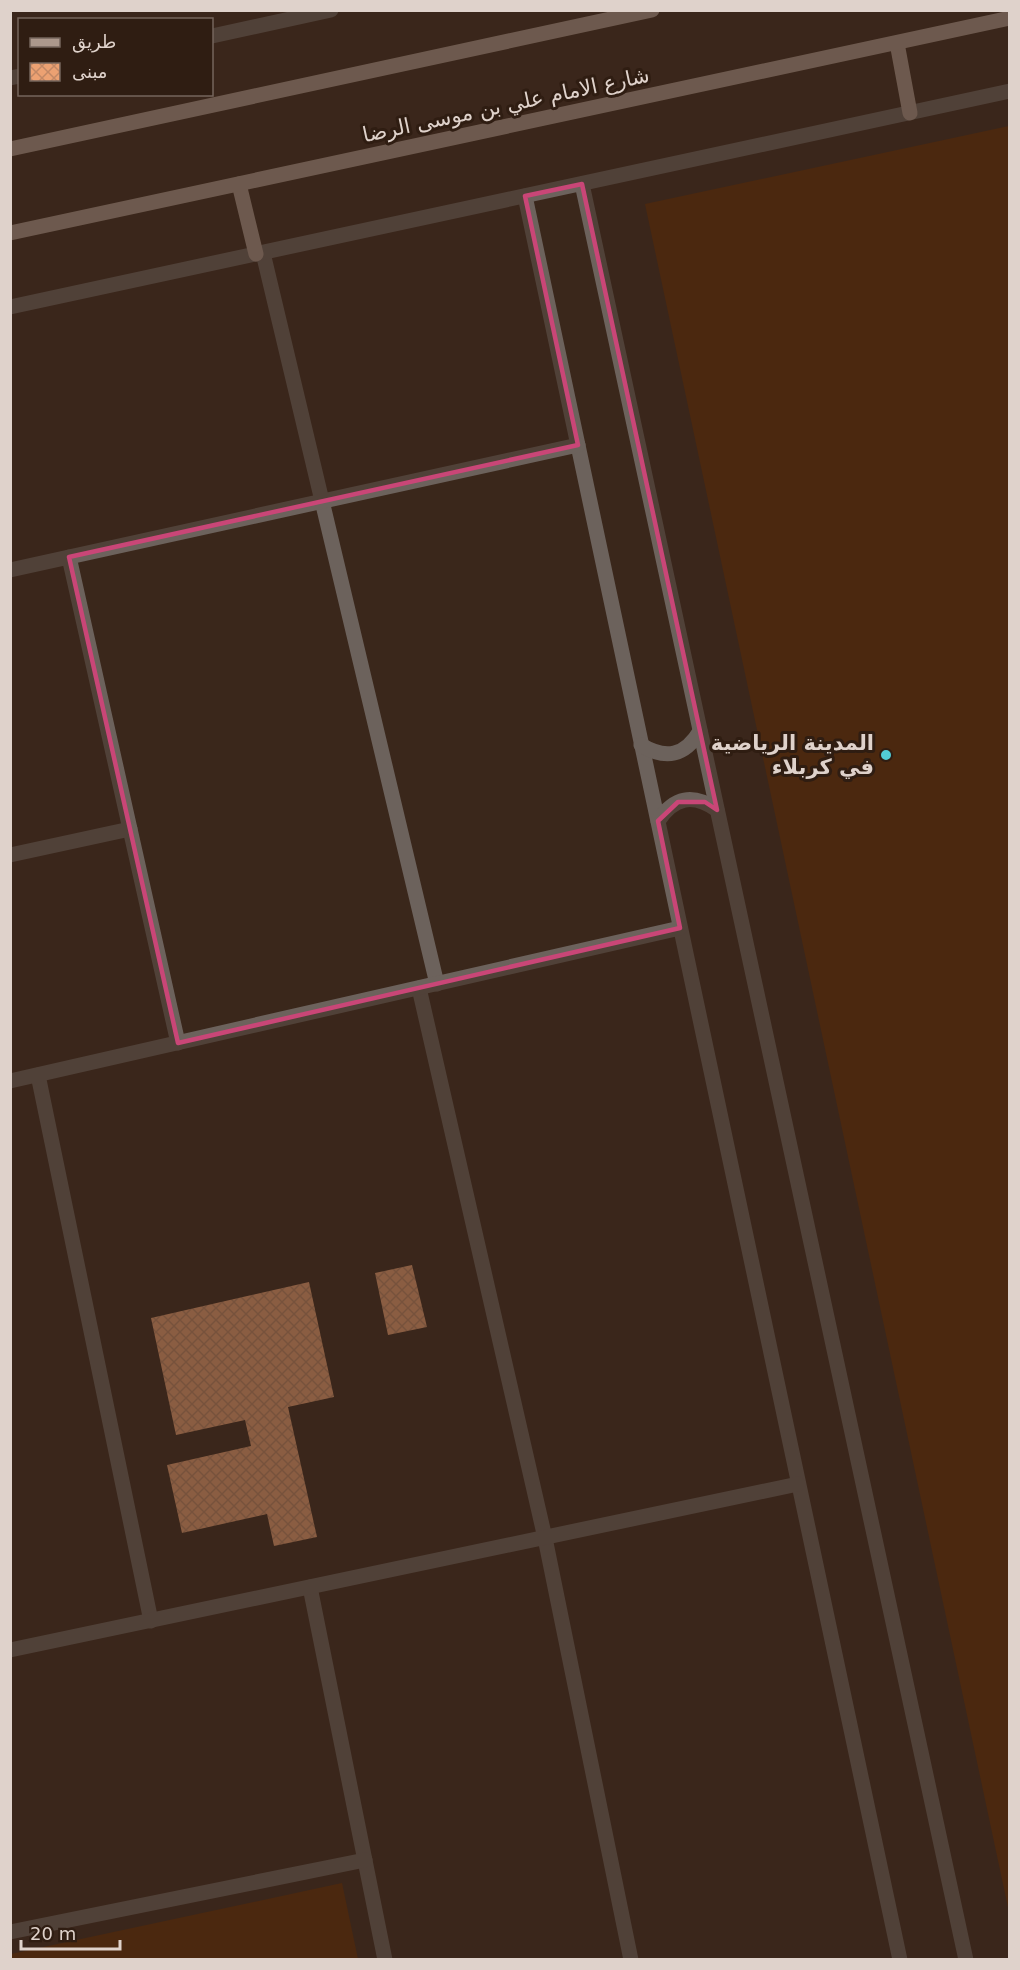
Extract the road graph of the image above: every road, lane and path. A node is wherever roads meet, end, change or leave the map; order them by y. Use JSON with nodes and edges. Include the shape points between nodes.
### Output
{"nodes":[{"id":1,"x":331,"y":10,"type":"edge"},
{"id":2,"x":652,"y":10,"type":"edge"},
{"id":3,"x":1010,"y":18,"type":"edge"},
{"id":4,"x":213,"y":36,"type":"edge"},
{"id":5,"x":897,"y":43,"type":"junction"},
{"id":6,"x":1010,"y":91,"type":"edge"},
{"id":7,"x":910,"y":113,"type":"junction"},
{"id":8,"x":10,"y":149,"type":"edge"},
{"id":9,"x":239,"y":184,"type":"junction"},
{"id":10,"x":582,"y":184,"type":"junction"},
{"id":11,"x":525,"y":196,"type":"junction"},
{"id":12,"x":10,"y":233,"type":"edge"},
{"id":13,"x":259,"y":253,"type":"junction"},
{"id":14,"x":10,"y":307,"type":"edge"},
{"id":15,"x":578,"y":445,"type":"junction"},
{"id":16,"x":323,"y":501,"type":"junction"},
{"id":17,"x":69,"y":557,"type":"junction"},
{"id":18,"x":10,"y":570,"type":"edge"},
{"id":19,"x":700,"y":731,"type":"junction"},
{"id":20,"x":641,"y":745,"type":"junction"},
{"id":21,"x":717,"y":810,"type":"junction"},
{"id":22,"x":658,"y":821,"type":"junction"},
{"id":23,"x":130,"y":829,"type":"junction"},
{"id":24,"x":10,"y":855,"type":"edge"},
{"id":25,"x":680,"y":928,"type":"junction"},
{"id":26,"x":437,"y":984,"type":"junction"},
{"id":27,"x":419,"y":988,"type":"junction"},
{"id":28,"x":178,"y":1043,"type":"junction"},
{"id":29,"x":38,"y":1075,"type":"junction"},
{"id":30,"x":10,"y":1081,"type":"edge"},
{"id":31,"x":798,"y":1484,"type":"junction"},
{"id":32,"x":545,"y":1538,"type":"junction"},
{"id":33,"x":310,"y":1587,"type":"junction"},
{"id":34,"x":151,"y":1621,"type":"junction"},
{"id":35,"x":10,"y":1650,"type":"edge"},
{"id":36,"x":365,"y":1860,"type":"junction"},
{"id":37,"x":10,"y":1932,"type":"edge"},
{"id":38,"x":386,"y":1959,"type":"edge"},
{"id":39,"x":631,"y":1959,"type":"edge"},
{"id":40,"x":900,"y":1959,"type":"edge"},
{"id":41,"x":966,"y":1959,"type":"edge"}],
"edges":[{"from":1,"to":4,"type":"street"},
{"from":2,"to":8,"type":"main road"},
{"from":3,"to":5,"type":"main road","name":"شارع الامام علي بن موسى الرضا"},
{"from":5,"to":7,"type":"main road"},
{"from":5,"to":9,"type":"main road","name":"شارع الامام علي بن موسى الرضا"},
{"from":6,"to":7,"type":"street"},
{"from":7,"to":10,"type":"street"},
{"from":9,"to":12,"type":"main road","name":"شارع الامام علي بن موسى الرضا"},
{"from":9,"to":13,"type":"main road"},
{"from":10,"to":11,"type":"street"},
{"from":10,"to":19,"type":"street"},
{"from":11,"to":13,"type":"street"},
{"from":11,"to":15,"type":"street"},
{"from":13,"to":14,"type":"street"},
{"from":13,"to":16,"type":"street"},
{"from":15,"to":16,"type":"street"},
{"from":15,"to":20,"type":"street"},
{"from":16,"to":17,"type":"street"},
{"from":16,"to":26,"type":"street"},
{"from":17,"to":18,"type":"street"},
{"from":17,"to":23,"type":"street"},
{"from":19,"to":20,"type":"street","via":[[693,743],[681,751],[653,752]]},
{"from":19,"to":21,"type":"street"},
{"from":20,"to":22,"type":"street"},
{"from":21,"to":22,"type":"street","via":[[705,802],[678,801]]},
{"from":21,"to":41,"type":"street"},
{"from":22,"to":25,"type":"street"},
{"from":23,"to":24,"type":"street"},
{"from":23,"to":28,"type":"street"},
{"from":25,"to":26,"type":"street"},
{"from":25,"to":31,"type":"street"},
{"from":26,"to":27,"type":"street"},
{"from":27,"to":28,"type":"street"},
{"from":27,"to":32,"type":"street"},
{"from":28,"to":29,"type":"street"},
{"from":29,"to":30,"type":"street"},
{"from":29,"to":34,"type":"street"},
{"from":31,"to":32,"type":"street"},
{"from":31,"to":40,"type":"street"},
{"from":32,"to":33,"type":"street"},
{"from":32,"to":39,"type":"street"},
{"from":33,"to":34,"type":"street"},
{"from":33,"to":36,"type":"street"},
{"from":34,"to":35,"type":"street"},
{"from":36,"to":37,"type":"street"},
{"from":36,"to":38,"type":"street"}]}
